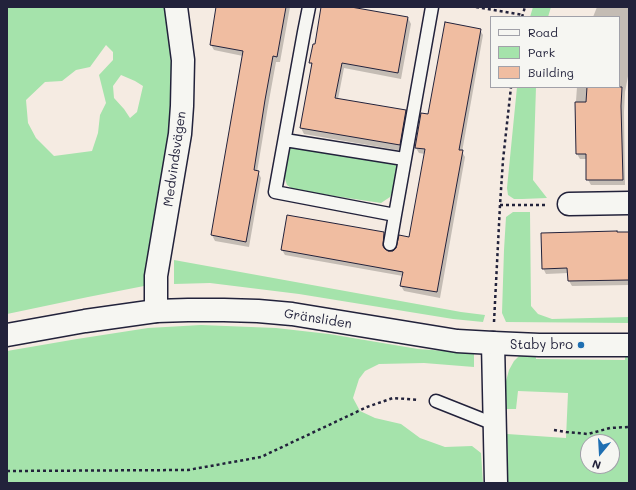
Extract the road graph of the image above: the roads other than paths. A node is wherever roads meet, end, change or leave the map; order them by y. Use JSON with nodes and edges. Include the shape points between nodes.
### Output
{"nodes":[{"id":1,"x":176,"y":7,"type":"edge"},
{"id":2,"x":309,"y":7,"type":"edge"},
{"id":3,"x":432,"y":7,"type":"edge"},
{"id":4,"x":285,"y":140,"type":"junction"},
{"id":5,"x":404,"y":159,"type":"junction"},
{"id":6,"x":629,"y":203,"type":"edge"},
{"id":7,"x":569,"y":204,"type":"road end"},
{"id":8,"x":395,"y":215,"type":"junction"},
{"id":9,"x":390,"y":244,"type":"dead end"},
{"id":10,"x":156,"y":311,"type":"junction"},
{"id":11,"x":7,"y":335,"type":"edge"},
{"id":12,"x":493,"y":344,"type":"junction"},
{"id":13,"x":629,"y":346,"type":"edge"},
{"id":14,"x":436,"y":401,"type":"road end"},
{"id":15,"x":494,"y":424,"type":"junction"},
{"id":16,"x":496,"y":483,"type":"edge"}],
"edges":[{"from":1,"to":10,"type":"street","name":"Medvindsvägen","via":[[183,60],[182,106],[156,276]]},
{"from":2,"to":4,"type":"lane"},
{"from":3,"to":5,"type":"lane"},
{"from":4,"to":5,"type":"lane"},
{"from":4,"to":8,"type":"lane","via":[[275,192]]},
{"from":5,"to":8,"type":"lane"},
{"from":6,"to":7,"type":"street"},
{"from":8,"to":9,"type":"lane"},
{"from":10,"to":11,"type":"street","name":"Gränsliden"},
{"from":10,"to":12,"type":"street","name":"Gränsliden","via":[[258,311],[292,314],[457,341]]},
{"from":12,"to":13,"type":"street","name":"Gränsliden"},
{"from":12,"to":15,"type":"street"},
{"from":14,"to":15,"type":"lane"},
{"from":15,"to":16,"type":"street"}]}
